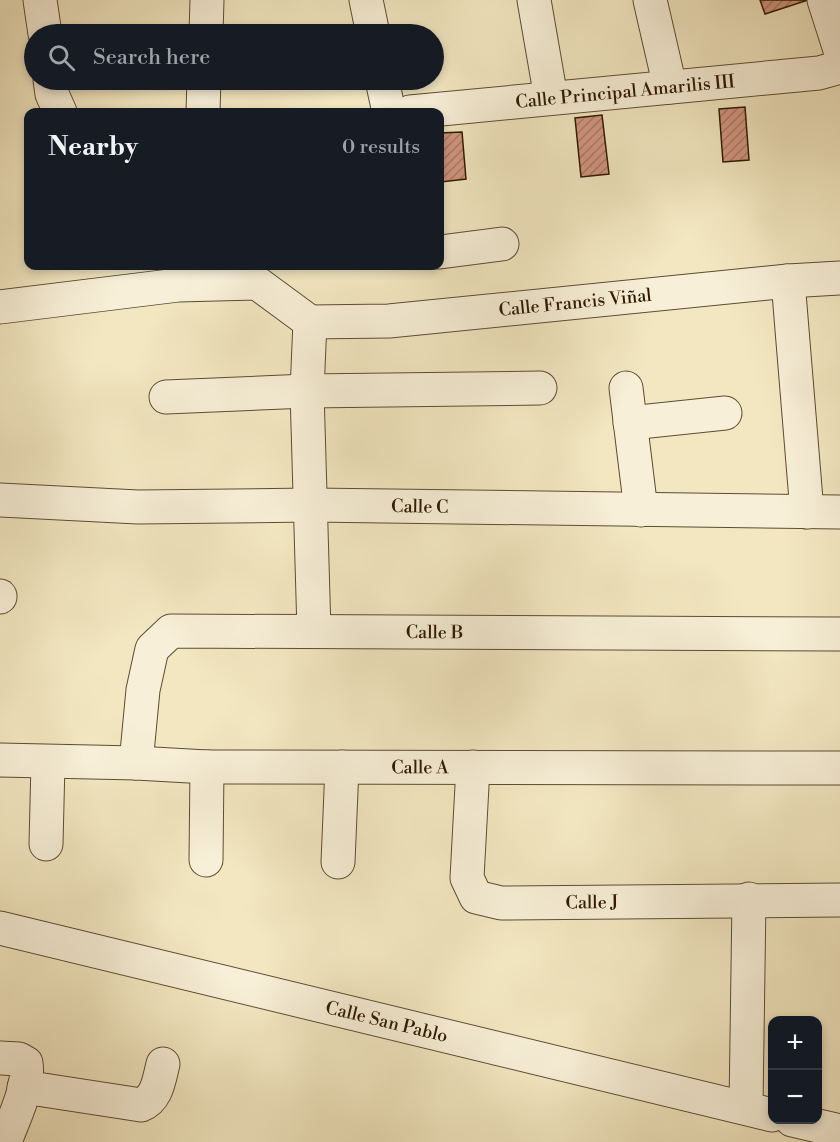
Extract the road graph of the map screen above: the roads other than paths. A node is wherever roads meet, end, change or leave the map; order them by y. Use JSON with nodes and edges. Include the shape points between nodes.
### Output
{"nodes":[{"id":1,"x":40,"y":0,"type":"edge"},
{"id":2,"x":207,"y":0,"type":"edge"},
{"id":3,"x":366,"y":0,"type":"edge"},
{"id":4,"x":534,"y":0,"type":"edge"},
{"id":5,"x":650,"y":0,"type":"edge"},
{"id":6,"x":824,"y":0,"type":"edge"},
{"id":7,"x":44,"y":24,"type":"edge"},
{"id":8,"x":206,"y":24,"type":"edge"},
{"id":9,"x":371,"y":24,"type":"edge"},
{"id":10,"x":840,"y":50,"type":"edge"},
{"id":11,"x":840,"y":67,"type":"edge"},
{"id":12,"x":670,"y":87,"type":"junction"},
{"id":13,"x":51,"y":90,"type":"edge"},
{"id":14,"x":204,"y":90,"type":"edge"},
{"id":15,"x":384,"y":90,"type":"edge"},
{"id":16,"x":551,"y":98,"type":"junction"},
{"id":17,"x":58,"y":108,"type":"edge"},
{"id":18,"x":203,"y":108,"type":"edge"},
{"id":19,"x":388,"y":108,"type":"edge"},
{"id":20,"x":444,"y":109,"type":"edge"},
{"id":21,"x":502,"y":244,"type":"dead end"},
{"id":22,"x":444,"y":251,"type":"edge"},
{"id":23,"x":268,"y":274,"type":"edge"},
{"id":24,"x":840,"y":278,"type":"edge"},
{"id":25,"x":788,"y":281,"type":"junction"},
{"id":26,"x":0,"y":308,"type":"edge"},
{"id":27,"x":310,"y":322,"type":"junction"},
{"id":28,"x":540,"y":388,"type":"dead end"},
{"id":29,"x":626,"y":388,"type":"dead end"},
{"id":30,"x":307,"y":391,"type":"junction"},
{"id":31,"x":166,"y":397,"type":"dead end"},
{"id":32,"x":724,"y":413,"type":"dead end"},
{"id":33,"x":630,"y":423,"type":"junction"},
{"id":34,"x":0,"y":500,"type":"edge"},
{"id":35,"x":312,"y":505,"type":"junction"},
{"id":36,"x":641,"y":510,"type":"junction"},
{"id":37,"x":807,"y":512,"type":"junction"},
{"id":38,"x":840,"y":512,"type":"edge"},
{"id":39,"x":314,"y":631,"type":"junction"},
{"id":40,"x":840,"y":634,"type":"edge"},
{"id":41,"x":0,"y":760,"type":"edge"},
{"id":42,"x":48,"y":763,"type":"junction"},
{"id":43,"x":136,"y":763,"type":"junction"},
{"id":44,"x":207,"y":767,"type":"junction"},
{"id":45,"x":342,"y":767,"type":"junction"},
{"id":46,"x":472,"y":767,"type":"junction"},
{"id":47,"x":840,"y":768,"type":"edge"},
{"id":48,"x":46,"y":844,"type":"dead end"},
{"id":49,"x":206,"y":860,"type":"dead end"},
{"id":50,"x":338,"y":862,"type":"dead end"},
{"id":51,"x":749,"y":899,"type":"junction"},
{"id":52,"x":840,"y":900,"type":"edge"},
{"id":53,"x":0,"y":928,"type":"edge"},
{"id":54,"x":0,"y":1058,"type":"edge"},
{"id":55,"x":163,"y":1064,"type":"dead end"},
{"id":56,"x":24,"y":1087,"type":"junction"},
{"id":57,"x":759,"y":1112,"type":"edge"},
{"id":58,"x":812,"y":1124,"type":"edge"},
{"id":59,"x":840,"y":1131,"type":"edge"},
{"id":60,"x":5,"y":1142,"type":"edge"}],
"edges":[{"from":1,"to":7,"type":"street"},
{"from":2,"to":8,"type":"street"},
{"from":3,"to":9,"type":"street"},
{"from":4,"to":16,"type":"street"},
{"from":5,"to":12,"type":"street"},
{"from":6,"to":10,"type":"street"},
{"from":11,"to":12,"type":"street","name":"Calle Principal Amarilis III","via":[[819,73]]},
{"from":12,"to":16,"type":"street","name":"Calle Principal Amarilis III"},
{"from":13,"to":17,"type":"street"},
{"from":14,"to":18,"type":"street"},
{"from":15,"to":19,"type":"street"},
{"from":16,"to":20,"type":"street","name":"Calle Principal Amarilis III"},
{"from":21,"to":22,"type":"street"},
{"from":23,"to":26,"type":"street"},
{"from":23,"to":27,"type":"street"},
{"from":24,"to":25,"type":"street","name":"Calle Francis Viñal"},
{"from":25,"to":27,"type":"street","name":"Calle Francis Viñal","via":[[389,321]]},
{"from":25,"to":37,"type":"street"},
{"from":27,"to":30,"type":"street"},
{"from":28,"to":30,"type":"street"},
{"from":29,"to":33,"type":"street"},
{"from":30,"to":31,"type":"street"},
{"from":30,"to":35,"type":"street"},
{"from":32,"to":33,"type":"street"},
{"from":33,"to":36,"type":"street"},
{"from":34,"to":35,"type":"street","name":"Calle C","via":[[138,507]]},
{"from":35,"to":36,"type":"street","name":"Calle C"},
{"from":35,"to":39,"type":"street"},
{"from":36,"to":37,"type":"street","name":"Calle C"},
{"from":37,"to":38,"type":"street","name":"Calle C"},
{"from":39,"to":40,"type":"street","name":"Calle B"},
{"from":39,"to":43,"type":"street","name":"Calle B","via":[[171,631],[152,649],[143,690]]},
{"from":41,"to":42,"type":"street","name":"Calle A"},
{"from":42,"to":43,"type":"street","name":"Calle A"},
{"from":42,"to":48,"type":"street"},
{"from":43,"to":44,"type":"street","name":"Calle A"},
{"from":44,"to":45,"type":"street","name":"Calle A"},
{"from":44,"to":49,"type":"street"},
{"from":45,"to":46,"type":"street","name":"Calle A"},
{"from":45,"to":50,"type":"street"},
{"from":46,"to":47,"type":"street","name":"Calle A"},
{"from":46,"to":51,"type":"street","name":"Calle J","via":[[467,878],[476,897],[501,903]]},
{"from":51,"to":52,"type":"street","name":"Calle J"},
{"from":51,"to":57,"type":"street"},
{"from":53,"to":57,"type":"street","name":"Calle San Pablo"},
{"from":54,"to":56,"type":"street","via":[[26,1063]]},
{"from":55,"to":56,"type":"street","via":[[154,1095],[141,1105]]},
{"from":56,"to":60,"type":"street"},
{"from":58,"to":59,"type":"street"}]}
